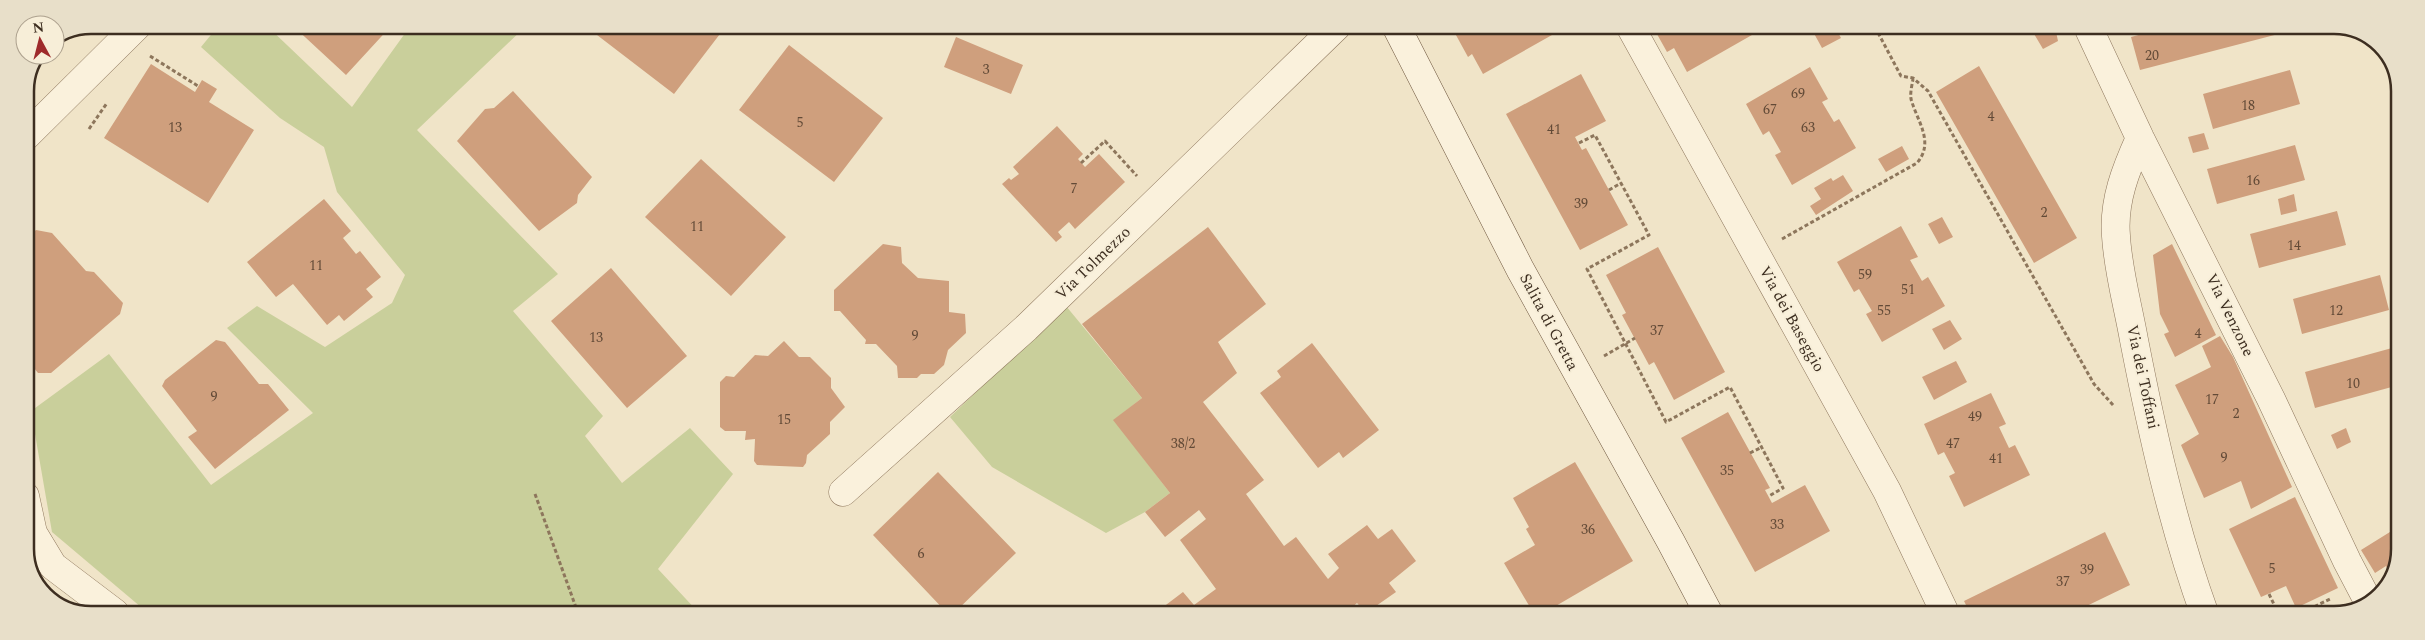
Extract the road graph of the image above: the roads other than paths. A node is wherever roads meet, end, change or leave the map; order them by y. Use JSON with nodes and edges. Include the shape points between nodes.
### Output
{"nodes":[{"id":1,"x":129,"y":34,"type":"edge"},
{"id":2,"x":1329,"y":34,"type":"edge"},
{"id":3,"x":1400,"y":34,"type":"edge"},
{"id":4,"x":1634,"y":34,"type":"edge"},
{"id":5,"x":2091,"y":34,"type":"edge"},
{"id":6,"x":34,"y":128,"type":"edge"},
{"id":7,"x":2140,"y":138,"type":"junction"},
{"id":8,"x":843,"y":492,"type":"dead end"},
{"id":9,"x":34,"y":535,"type":"edge"},
{"id":10,"x":2364,"y":594,"type":"edge"},
{"id":11,"x":106,"y":606,"type":"edge"},
{"id":12,"x":1705,"y":606,"type":"edge"},
{"id":13,"x":1942,"y":606,"type":"edge"},
{"id":14,"x":2202,"y":606,"type":"edge"}],
"edges":[{"from":1,"to":6,"type":"street"},
{"from":2,"to":8,"type":"street","name":"Via Tolmezzo","via":[[1026,328]]},
{"from":3,"to":12,"type":"street","name":"Salita di Gretta","via":[[1520,269]]},
{"from":4,"to":13,"type":"street","name":"Via dei Baseggio","via":[[1886,491]]},
{"from":5,"to":7,"type":"street","name":"Via Venzone"},
{"from":7,"to":10,"type":"street","name":"Via Venzone","via":[[2267,390]]},
{"from":7,"to":14,"type":"street","name":"Via dei Toffani","via":[[2124,172],[2117,202],[2116,236],[2148,409],[2192,579]]},
{"from":9,"to":11,"type":"street","via":[[53,566]]}]}
